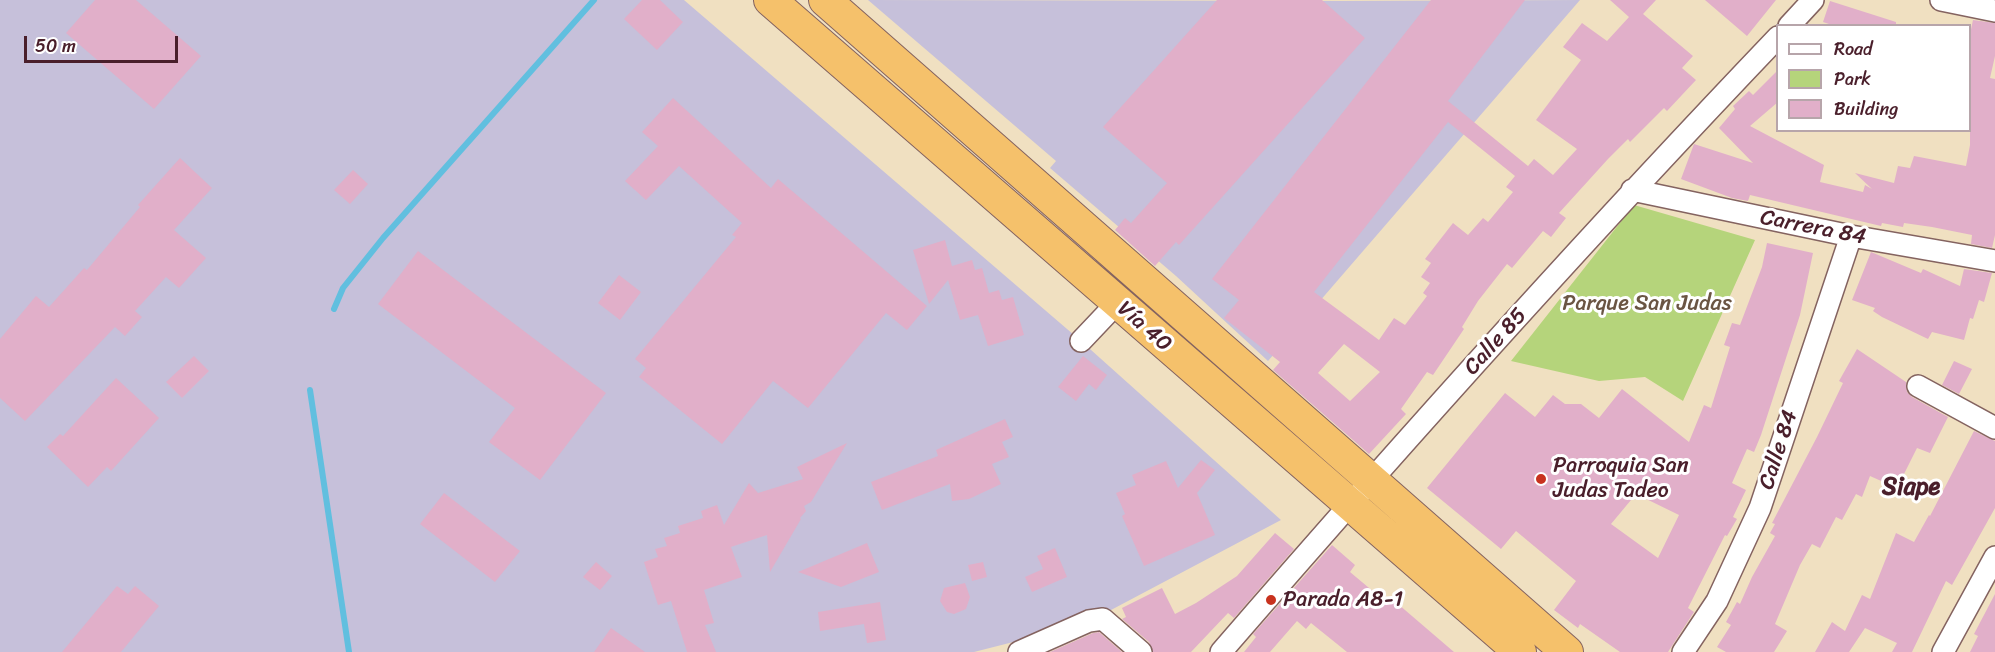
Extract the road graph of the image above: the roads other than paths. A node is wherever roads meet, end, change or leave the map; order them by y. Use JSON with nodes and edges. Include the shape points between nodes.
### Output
{"nodes":[{"id":1,"x":770,"y":0,"type":"edge"},
{"id":2,"x":825,"y":0,"type":"edge"},
{"id":3,"x":1813,"y":0,"type":"edge"},
{"id":4,"x":1941,"y":0,"type":"edge"},
{"id":5,"x":1995,"y":11,"type":"edge"},
{"id":6,"x":1791,"y":24,"type":"edge"},
{"id":7,"x":1776,"y":39,"type":"edge"},
{"id":8,"x":1632,"y":190,"type":"junction"},
{"id":9,"x":1851,"y":236,"type":"junction"},
{"id":10,"x":1995,"y":261,"type":"edge"},
{"id":11,"x":1117,"y":303,"type":"junction"},
{"id":12,"x":1080,"y":341,"type":"dead end"},
{"id":13,"x":1918,"y":386,"type":"dead end"},
{"id":14,"x":1995,"y":428,"type":"edge"},
{"id":15,"x":1372,"y":480,"type":"junction"},
{"id":16,"x":1348,"y":505,"type":"junction"},
{"id":17,"x":1995,"y":557,"type":"edge"},
{"id":18,"x":1988,"y":587,"type":"edge"},
{"id":19,"x":1019,"y":652,"type":"edge"},
{"id":20,"x":1140,"y":652,"type":"edge"},
{"id":21,"x":1221,"y":652,"type":"edge"},
{"id":22,"x":1520,"y":652,"type":"edge"},
{"id":23,"x":1567,"y":652,"type":"edge"},
{"id":24,"x":1683,"y":652,"type":"edge"},
{"id":25,"x":1942,"y":652,"type":"edge"}],
"edges":[{"from":1,"to":11,"type":"highway","name":"Vía 40"},
{"from":2,"to":15,"type":"highway","name":"Vía 40"},
{"from":3,"to":6,"type":"street"},
{"from":4,"to":5,"type":"street"},
{"from":7,"to":8,"type":"street","name":"Calle 85"},
{"from":8,"to":9,"type":"street","name":"Carrera 84"},
{"from":8,"to":15,"type":"street","name":"Calle 85"},
{"from":9,"to":10,"type":"street","name":"Carrera 84"},
{"from":9,"to":24,"type":"street","name":"Calle 84","via":[[1760,508],[1717,601]]},
{"from":11,"to":12,"type":"street"},
{"from":11,"to":16,"type":"highway","name":"Vía 40"},
{"from":13,"to":14,"type":"street"},
{"from":15,"to":16,"type":"street","name":"Calle 85"},
{"from":15,"to":23,"type":"highway","name":"Vía 40"},
{"from":16,"to":21,"type":"street","name":"Calle 85"},
{"from":16,"to":22,"type":"highway","name":"Vía 40"},
{"from":17,"to":18,"type":"street"},
{"from":18,"to":25,"type":"street"},
{"from":19,"to":20,"type":"street","via":[[1102,619]]}]}
